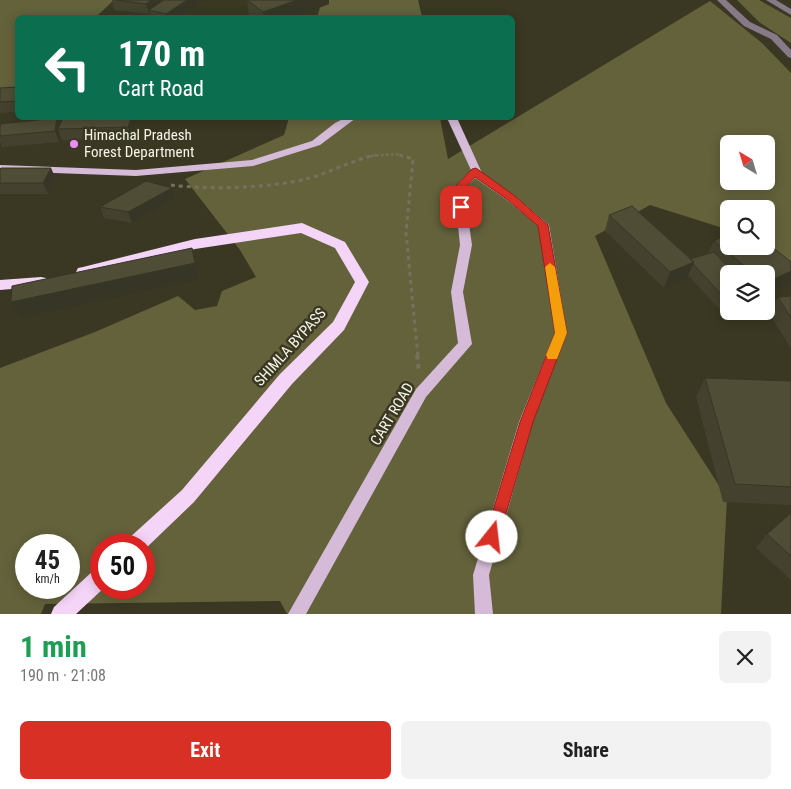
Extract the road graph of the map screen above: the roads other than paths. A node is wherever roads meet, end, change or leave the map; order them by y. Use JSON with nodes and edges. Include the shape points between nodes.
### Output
{"nodes":[{"id":1,"x":721,"y":0,"type":"edge"},
{"id":2,"x":771,"y":0,"type":"edge"},
{"id":3,"x":791,"y":8,"type":"edge"},
{"id":4,"x":791,"y":13,"type":"edge"},
{"id":5,"x":791,"y":55,"type":"edge"},
{"id":6,"x":347,"y":120,"type":"edge"},
{"id":7,"x":453,"y":120,"type":"edge"},
{"id":8,"x":0,"y":168,"type":"edge"},
{"id":9,"x":476,"y":171,"type":"junction"},
{"id":10,"x":0,"y":285,"type":"edge"},
{"id":11,"x":147,"y":534,"type":"edge"},
{"id":12,"x":90,"y":587,"type":"edge"},
{"id":13,"x":61,"y":614,"type":"edge"},
{"id":14,"x":297,"y":614,"type":"edge"},
{"id":15,"x":484,"y":614,"type":"edge"}],
"edges":[{"from":1,"to":5,"type":"street","via":[[747,24],[774,37]]},
{"from":2,"to":3,"type":"street"},
{"from":2,"to":4,"type":"street"},
{"from":6,"to":8,"type":"main road","via":[[316,143],[253,163],[136,173]]},
{"from":7,"to":9,"type":"main road"},
{"from":9,"to":14,"type":"main road","name":"CART ROAD","via":[[459,188],[466,246],[457,292],[466,344],[421,393]]},
{"from":9,"to":15,"type":"main road","via":[[543,225],[561,333],[526,422],[481,575]]},
{"from":10,"to":11,"type":"highway","name":"SHIMLA BYPASS","via":[[37,283],[195,244],[302,228],[340,245],[362,282],[339,326],[286,379],[188,496]]},
{"from":12,"to":13,"type":"highway"}]}
